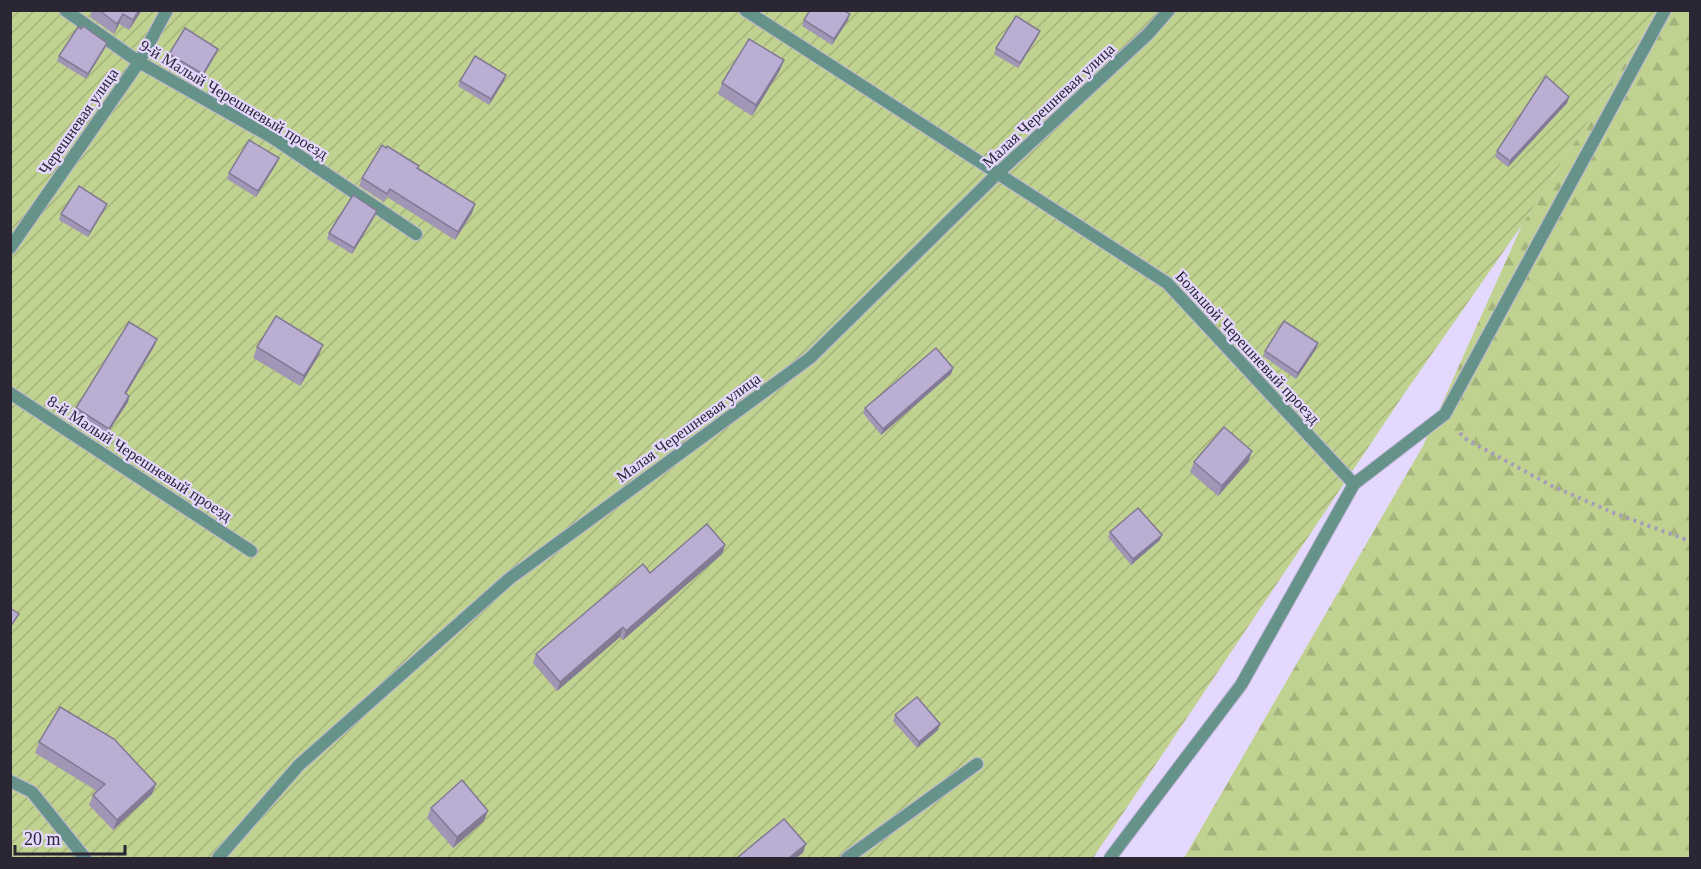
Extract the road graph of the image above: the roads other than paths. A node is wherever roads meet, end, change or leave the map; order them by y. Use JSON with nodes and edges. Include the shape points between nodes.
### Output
{"nodes":[{"id":1,"x":64,"y":10,"type":"edge"},
{"id":2,"x":167,"y":10,"type":"edge"},
{"id":3,"x":744,"y":10,"type":"edge"},
{"id":4,"x":1169,"y":10,"type":"edge"},
{"id":5,"x":1665,"y":10,"type":"edge"},
{"id":6,"x":139,"y":62,"type":"junction"},
{"id":7,"x":997,"y":174,"type":"junction"},
{"id":8,"x":416,"y":234,"type":"dead end"},
{"id":9,"x":10,"y":248,"type":"edge"},
{"id":10,"x":10,"y":393,"type":"edge"},
{"id":11,"x":1354,"y":484,"type":"junction"},
{"id":12,"x":251,"y":551,"type":"dead end"},
{"id":13,"x":977,"y":764,"type":"dead end"},
{"id":14,"x":10,"y":781,"type":"edge"},
{"id":15,"x":85,"y":858,"type":"edge"},
{"id":16,"x":218,"y":858,"type":"edge"},
{"id":17,"x":847,"y":858,"type":"edge"},
{"id":18,"x":1110,"y":858,"type":"edge"}],
"edges":[{"from":1,"to":6,"type":"lane","name":"9-й Малый Черешневый проезд"},
{"from":2,"to":6,"type":"lane","name":"Черешневая улица"},
{"from":3,"to":7,"type":"lane","name":"Большой Черешневый проезд"},
{"from":4,"to":7,"type":"lane","name":"Малая Черешневая улица"},
{"from":5,"to":11,"type":"lane","via":[[1445,414]]},
{"from":6,"to":8,"type":"lane","name":"9-й Малый Черешневый проезд","via":[[273,138]]},
{"from":6,"to":9,"type":"lane","name":"Черешневая улица"},
{"from":7,"to":11,"type":"lane","name":"Большой Черешневый проезд","via":[[1167,283]]},
{"from":7,"to":16,"type":"lane","name":"Малая Черешневая улица","via":[[810,358],[509,579],[299,765]]},
{"from":10,"to":12,"type":"lane","name":"8-й Малый Черешневый проезд"},
{"from":11,"to":18,"type":"lane","via":[[1241,686]]},
{"from":13,"to":17,"type":"lane"},
{"from":14,"to":15,"type":"lane","via":[[32,792]]}]}
